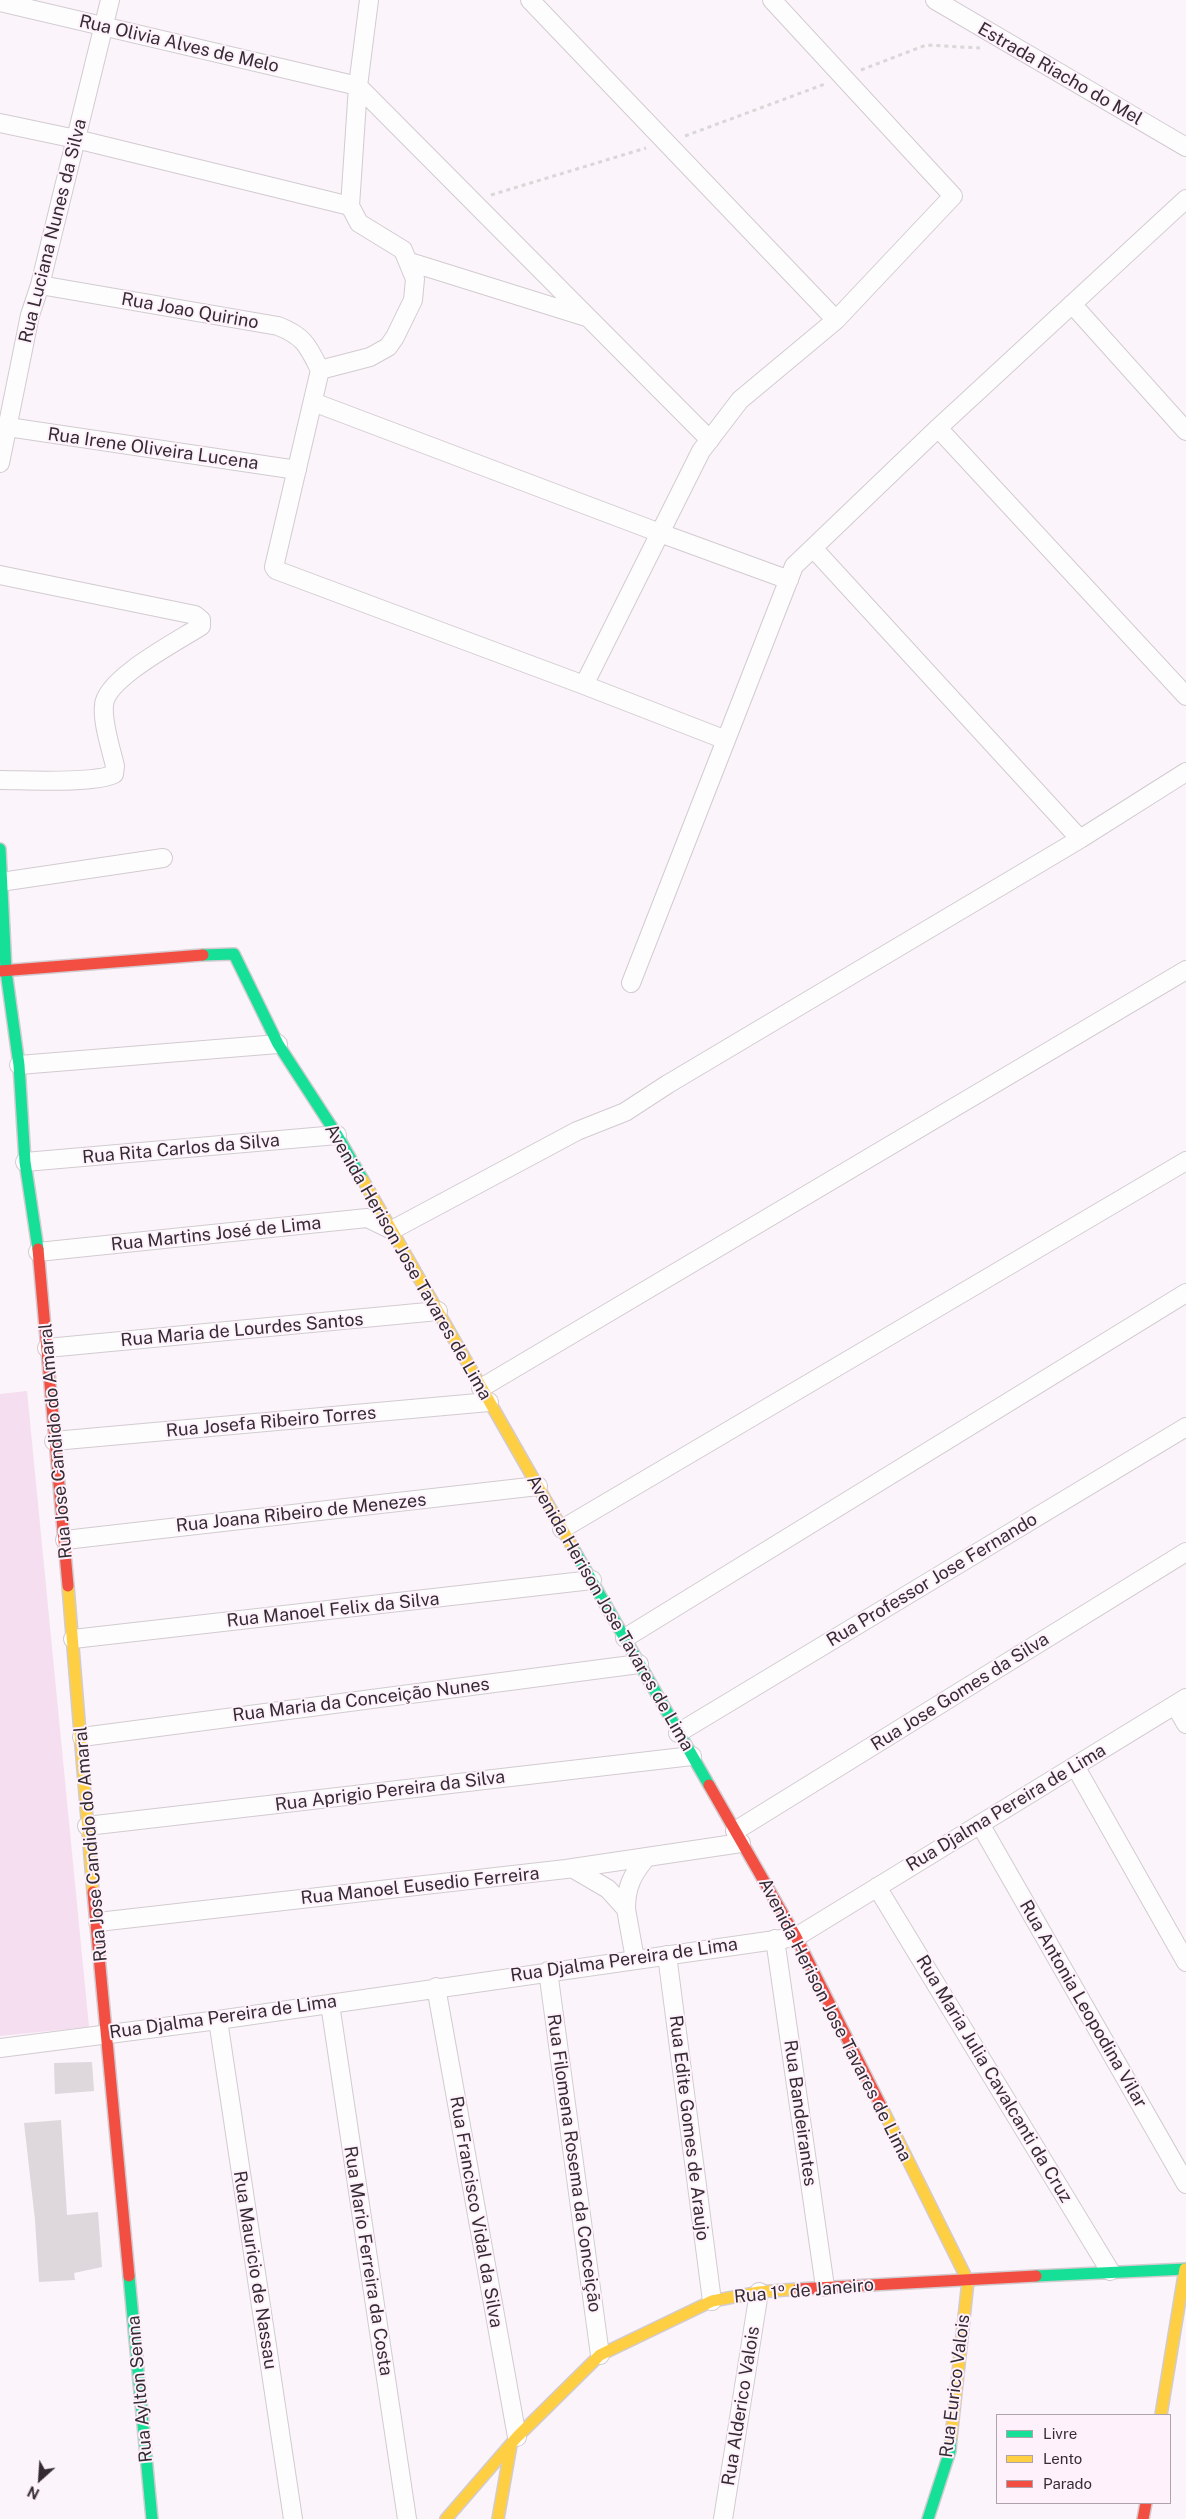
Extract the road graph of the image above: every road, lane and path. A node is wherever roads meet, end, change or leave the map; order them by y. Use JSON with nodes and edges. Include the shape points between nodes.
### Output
{"nodes":[{"id":1,"x":110,"y":0,"type":"edge"},
{"id":2,"x":369,"y":0,"type":"edge"},
{"id":3,"x":530,"y":0,"type":"edge"},
{"id":4,"x":772,"y":0,"type":"edge"},
{"id":5,"x":934,"y":0,"type":"edge"},
{"id":6,"x":0,"y":2,"type":"edge"},
{"id":7,"x":104,"y":25,"type":"junction"},
{"id":8,"x":981,"y":48,"type":"dead end"},
{"id":9,"x":857,"y":72,"type":"dead end"},
{"id":10,"x":831,"y":82,"type":"dead end"},
{"id":11,"x":358,"y":86,"type":"junction"},
{"id":12,"x":0,"y":123,"type":"edge"},
{"id":13,"x":678,"y":138,"type":"dead end"},
{"id":14,"x":76,"y":139,"type":"junction"},
{"id":15,"x":650,"y":147,"type":"dead end"},
{"id":16,"x":1186,"y":147,"type":"edge"},
{"id":17,"x":1186,"y":199,"type":"edge"},
{"id":18,"x":472,"y":200,"type":"junction"},
{"id":19,"x":350,"y":206,"type":"junction"},
{"id":20,"x":410,"y":262,"type":"junction"},
{"id":21,"x":40,"y":285,"type":"junction"},
{"id":22,"x":1072,"y":304,"type":"junction"},
{"id":23,"x":588,"y":317,"type":"junction"},
{"id":24,"x":836,"y":320,"type":"junction"},
{"id":25,"x":320,"y":370,"type":"junction"},
{"id":26,"x":313,"y":402,"type":"junction"},
{"id":27,"x":8,"y":427,"type":"junction"},
{"id":28,"x":938,"y":428,"type":"junction"},
{"id":29,"x":1186,"y":431,"type":"edge"},
{"id":30,"x":710,"y":440,"type":"junction"},
{"id":31,"x":0,"y":463,"type":"edge"},
{"id":32,"x":297,"y":470,"type":"junction"},
{"id":33,"x":660,"y":533,"type":"junction"},
{"id":34,"x":813,"y":548,"type":"junction"},
{"id":35,"x":0,"y":575,"type":"edge"},
{"id":36,"x":789,"y":580,"type":"junction"},
{"id":37,"x":584,"y":686,"type":"junction"},
{"id":38,"x":1186,"y":696,"type":"edge"},
{"id":39,"x":726,"y":740,"type":"junction"},
{"id":40,"x":1186,"y":772,"type":"edge"},
{"id":41,"x":0,"y":780,"type":"edge"},
{"id":42,"x":1080,"y":838,"type":"junction"},
{"id":43,"x":0,"y":849,"type":"edge"},
{"id":44,"x":163,"y":858,"type":"dead end"},
{"id":45,"x":1,"y":882,"type":"edge"},
{"id":46,"x":1186,"y":970,"type":"edge"},
{"id":47,"x":3,"y":971,"type":"edge"},
{"id":48,"x":631,"y":983,"type":"dead end"},
{"id":49,"x":278,"y":1044,"type":"junction"},
{"id":50,"x":19,"y":1065,"type":"junction"},
{"id":51,"x":338,"y":1135,"type":"junction"},
{"id":52,"x":1186,"y":1161,"type":"edge"},
{"id":53,"x":24,"y":1162,"type":"junction"},
{"id":54,"x":392,"y":1230,"type":"junction"},
{"id":55,"x":38,"y":1252,"type":"junction"},
{"id":56,"x":1186,"y":1293,"type":"edge"},
{"id":57,"x":438,"y":1311,"type":"junction"},
{"id":58,"x":47,"y":1348,"type":"junction"},
{"id":59,"x":485,"y":1395,"type":"junction"},
{"id":60,"x":1186,"y":1427,"type":"edge"},
{"id":61,"x":54,"y":1441,"type":"junction"},
{"id":62,"x":538,"y":1486,"type":"junction"},
{"id":63,"x":562,"y":1529,"type":"junction"},
{"id":64,"x":65,"y":1540,"type":"junction"},
{"id":65,"x":1186,"y":1552,"type":"edge"},
{"id":66,"x":592,"y":1580,"type":"junction"},
{"id":67,"x":625,"y":1638,"type":"junction"},
{"id":68,"x":73,"y":1639,"type":"junction"},
{"id":69,"x":639,"y":1664,"type":"junction"},
{"id":70,"x":1181,"y":1701,"type":"edge"},
{"id":71,"x":1186,"y":1724,"type":"edge"},
{"id":72,"x":678,"y":1732,"type":"junction"},
{"id":73,"x":82,"y":1737,"type":"junction"},
{"id":74,"x":692,"y":1756,"type":"junction"},
{"id":75,"x":1075,"y":1766,"type":"junction"},
{"id":76,"x":980,"y":1824,"type":"junction"},
{"id":77,"x":88,"y":1826,"type":"junction"},
{"id":78,"x":738,"y":1837,"type":"junction"},
{"id":79,"x":646,"y":1858,"type":"junction"},
{"id":80,"x":572,"y":1868,"type":"junction"},
{"id":81,"x":877,"y":1887,"type":"junction"},
{"id":82,"x":626,"y":1909,"type":"junction"},
{"id":83,"x":98,"y":1922,"type":"junction"},
{"id":84,"x":796,"y":1936,"type":"junction"},
{"id":85,"x":775,"y":1939,"type":"junction"},
{"id":86,"x":667,"y":1955,"type":"junction"},
{"id":87,"x":635,"y":1959,"type":"junction"},
{"id":88,"x":1186,"y":1962,"type":"edge"},
{"id":89,"x":548,"y":1971,"type":"junction"},
{"id":90,"x":436,"y":1987,"type":"junction"},
{"id":91,"x":330,"y":2004,"type":"junction"},
{"id":92,"x":218,"y":2020,"type":"junction"},
{"id":93,"x":107,"y":2033,"type":"junction"},
{"id":94,"x":0,"y":2048,"type":"edge"},
{"id":95,"x":1186,"y":2184,"type":"edge"},
{"id":96,"x":128,"y":2260,"type":"joint"},
{"id":97,"x":1186,"y":2269,"type":"edge"},
{"id":98,"x":1110,"y":2271,"type":"junction"},
{"id":99,"x":968,"y":2282,"type":"junction"},
{"id":100,"x":825,"y":2288,"type":"junction"},
{"id":101,"x":758,"y":2292,"type":"junction"},
{"id":102,"x":712,"y":2301,"type":"junction"},
{"id":103,"x":600,"y":2355,"type":"junction"},
{"id":104,"x":1161,"y":2414,"type":"edge"},
{"id":105,"x":514,"y":2441,"type":"junction"},
{"id":106,"x":1146,"y":2504,"type":"edge"},
{"id":107,"x":152,"y":2519,"type":"edge"},
{"id":108,"x":293,"y":2519,"type":"edge"},
{"id":109,"x":407,"y":2519,"type":"edge"},
{"id":110,"x":446,"y":2519,"type":"edge"},
{"id":111,"x":498,"y":2519,"type":"edge"},
{"id":112,"x":723,"y":2519,"type":"edge"},
{"id":113,"x":928,"y":2519,"type":"edge"},
{"id":114,"x":1143,"y":2519,"type":"edge"}],
"edges":[{"from":1,"to":7,"type":"street","name":"Rua Luciana Nunes da Silva"},
{"from":2,"to":11,"type":"street"},
{"from":3,"to":24,"type":"street"},
{"from":4,"to":24,"type":"street","via":[[953,196]]},
{"from":5,"to":16,"type":"street","name":"Estrada Riacho do Mel"},
{"from":6,"to":7,"type":"street","name":"Rua Olivia Alves de Melo"},
{"from":7,"to":11,"type":"street","name":"Rua Olivia Alves de Melo"},
{"from":7,"to":14,"type":"street","name":"Rua Luciana Nunes da Silva"},
{"from":8,"to":9,"type":"path","via":[[926,45]]},
{"from":10,"to":13,"type":"path"},
{"from":11,"to":18,"type":"street"},
{"from":11,"to":19,"type":"street"},
{"from":12,"to":14,"type":"street"},
{"from":14,"to":19,"type":"street"},
{"from":14,"to":21,"type":"street","name":"Rua Luciana Nunes da Silva"},
{"from":15,"to":18,"type":"path"},
{"from":17,"to":22,"type":"street"},
{"from":18,"to":23,"type":"street"},
{"from":19,"to":20,"type":"street","via":[[359,223],[403,250]]},
{"from":20,"to":23,"type":"street"},
{"from":20,"to":25,"type":"street","via":[[416,279],[413,300],[388,347],[370,357]]},
{"from":21,"to":25,"type":"street","name":"Rua Joao Quirino","via":[[278,326],[304,340]]},
{"from":21,"to":27,"type":"street","name":"Rua Luciana Nunes da Silva","via":[[30,315]]},
{"from":22,"to":28,"type":"street"},
{"from":22,"to":29,"type":"street"},
{"from":23,"to":30,"type":"street"},
{"from":24,"to":30,"type":"street","via":[[740,400]]},
{"from":25,"to":26,"type":"street"},
{"from":26,"to":32,"type":"street"},
{"from":26,"to":33,"type":"street"},
{"from":27,"to":31,"type":"street","name":"Rua Luciana Nunes da Silva"},
{"from":27,"to":32,"type":"street","name":"Rua Irene Oliveira Lucena"},
{"from":28,"to":34,"type":"street"},
{"from":28,"to":38,"type":"street"},
{"from":30,"to":33,"type":"street","via":[[701,451]]},
{"from":32,"to":37,"type":"street","via":[[274,567],[276,570]]},
{"from":33,"to":36,"type":"street"},
{"from":33,"to":37,"type":"street"},
{"from":34,"to":36,"type":"street","via":[[794,566]]},
{"from":34,"to":42,"type":"street"},
{"from":35,"to":41,"type":"street","via":[[195,615],[201,620],[201,626],[110,689],[104,704],[114,774],[85,779]]},
{"from":36,"to":39,"type":"street"},
{"from":37,"to":39,"type":"street"},
{"from":39,"to":48,"type":"street"},
{"from":40,"to":42,"type":"street"},
{"from":42,"to":54,"type":"street","via":[[625,1112],[576,1131]]},
{"from":43,"to":45,"type":"street","name":"Rua Jose Candido do Amaral"},
{"from":44,"to":45,"type":"street"},
{"from":45,"to":47,"type":"street","name":"Rua Jose Candido do Amaral"},
{"from":46,"to":59,"type":"street"},
{"from":47,"to":49,"type":"street","name":"Avenida Herison Jose Tavares de Lima","via":[[226,952],[234,954]]},
{"from":47,"to":50,"type":"street","name":"Rua Jose Candido do Amaral"},
{"from":49,"to":50,"type":"street"},
{"from":49,"to":51,"type":"street","name":"Avenida Herison Jose Tavares de Lima"},
{"from":50,"to":53,"type":"street","name":"Rua Jose Candido do Amaral"},
{"from":51,"to":53,"type":"street","name":"Rua Rita Carlos da Silva"},
{"from":51,"to":54,"type":"street","name":"Avenida Herison Jose Tavares de Lima"},
{"from":52,"to":63,"type":"street"},
{"from":53,"to":55,"type":"street","name":"Rua Jose Candido do Amaral"},
{"from":54,"to":55,"type":"street","name":"Rua Martins José de Lima","via":[[367,1218]]},
{"from":54,"to":57,"type":"street","name":"Avenida Herison Jose Tavares de Lima"},
{"from":55,"to":58,"type":"street","name":"Rua Jose Candido do Amaral"},
{"from":56,"to":67,"type":"street"},
{"from":57,"to":58,"type":"street","name":"Rua Maria de Lourdes Santos"},
{"from":57,"to":59,"type":"street","name":"Avenida Herison Jose Tavares de Lima"},
{"from":58,"to":61,"type":"street","name":"Rua Jose Candido do Amaral"},
{"from":59,"to":61,"type":"street","name":"Rua Josefa Ribeiro Torres"},
{"from":59,"to":62,"type":"street","name":"Avenida Herison Jose Tavares de Lima"},
{"from":60,"to":72,"type":"street","name":"Rua Professor Jose Fernando"},
{"from":61,"to":64,"type":"street","name":"Rua Jose Candido do Amaral"},
{"from":62,"to":63,"type":"street","name":"Avenida Herison Jose Tavares de Lima"},
{"from":62,"to":64,"type":"street","name":"Rua Joana Ribeiro de Menezes"},
{"from":63,"to":66,"type":"street","name":"Avenida Herison Jose Tavares de Lima"},
{"from":64,"to":68,"type":"street","name":"Rua Jose Candido do Amaral"},
{"from":65,"to":78,"type":"street","name":"Rua Jose Gomes da Silva"},
{"from":66,"to":67,"type":"street","name":"Avenida Herison Jose Tavares de Lima"},
{"from":66,"to":68,"type":"street","name":"Rua Manoel Felix da Silva"},
{"from":67,"to":69,"type":"street","name":"Avenida Herison Jose Tavares de Lima"},
{"from":68,"to":73,"type":"street","name":"Rua Jose Candido do Amaral"},
{"from":69,"to":72,"type":"street","name":"Avenida Herison Jose Tavares de Lima"},
{"from":69,"to":73,"type":"street","name":"Rua Maria da Conceição Nunes"},
{"from":70,"to":71,"type":"street"},
{"from":70,"to":75,"type":"street","name":"Rua Djalma Pereira de Lima"},
{"from":72,"to":74,"type":"street","name":"Avenida Herison Jose Tavares de Lima"},
{"from":73,"to":77,"type":"street","name":"Rua Jose Candido do Amaral"},
{"from":74,"to":77,"type":"street","name":"Rua Aprigio Pereira da Silva"},
{"from":74,"to":78,"type":"street","name":"Avenida Herison Jose Tavares de Lima"},
{"from":75,"to":76,"type":"street","name":"Rua Djalma Pereira de Lima"},
{"from":75,"to":88,"type":"street"},
{"from":76,"to":81,"type":"street","name":"Rua Djalma Pereira de Lima"},
{"from":76,"to":95,"type":"street","name":"Rua Antonia Leopodina Vilar"},
{"from":77,"to":83,"type":"street","name":"Rua Jose Candido do Amaral"},
{"from":78,"to":79,"type":"street","name":"Rua Manoel Eusedio Ferreira"},
{"from":78,"to":84,"type":"street","name":"Avenida Herison Jose Tavares de Lima"},
{"from":79,"to":80,"type":"street","name":"Rua Manoel Eusedio Ferreira"},
{"from":79,"to":82,"type":"street","via":[[626,1890]]},
{"from":80,"to":82,"type":"street","via":[[608,1889]]},
{"from":80,"to":83,"type":"street","name":"Rua Manoel Eusedio Ferreira"},
{"from":81,"to":84,"type":"street","name":"Rua Djalma Pereira de Lima"},
{"from":81,"to":98,"type":"street","name":"Rua Maria Julia Cavalcanti da Cruz"},
{"from":82,"to":87,"type":"street"},
{"from":83,"to":93,"type":"street","name":"Rua Jose Candido do Amaral"},
{"from":84,"to":85,"type":"street","name":"Rua Djalma Pereira de Lima"},
{"from":84,"to":99,"type":"street","name":"Avenida Herison Jose Tavares de Lima"},
{"from":85,"to":86,"type":"street","name":"Rua Djalma Pereira de Lima"},
{"from":85,"to":100,"type":"street","name":"Rua Bandeirantes"},
{"from":86,"to":87,"type":"street","name":"Rua Djalma Pereira de Lima"},
{"from":86,"to":102,"type":"street","name":"Rua Edite Gomes de Araujo"},
{"from":87,"to":89,"type":"street","name":"Rua Djalma Pereira de Lima"},
{"from":89,"to":90,"type":"street","name":"Rua Djalma Pereira de Lima"},
{"from":89,"to":103,"type":"street","name":"Rua Filomena Rosema da Conceição"},
{"from":90,"to":91,"type":"street","name":"Rua Djalma Pereira de Lima"},
{"from":90,"to":105,"type":"street","name":"Rua Francisco Vidal da Silva"},
{"from":91,"to":92,"type":"street","name":"Rua Djalma Pereira de Lima"},
{"from":91,"to":109,"type":"street","name":"Rua Mario Ferreira da Costa"},
{"from":92,"to":93,"type":"street","name":"Rua Djalma Pereira de Lima"},
{"from":92,"to":108,"type":"street","name":"Rua Mauricio de Nassau"},
{"from":93,"to":94,"type":"street","name":"Rua Djalma Pereira de Lima"},
{"from":93,"to":96,"type":"street","name":"Rua Jose Candido do Amaral"},
{"from":96,"to":107,"type":"street","name":"Rua Aylton Senna"},
{"from":97,"to":98,"type":"street","name":"Rua 1º de Janeiro"},
{"from":97,"to":104,"type":"street"},
{"from":98,"to":99,"type":"street","name":"Rua 1º de Janeiro"},
{"from":99,"to":100,"type":"street","name":"Rua 1º de Janeiro"},
{"from":99,"to":113,"type":"street","name":"Rua Eurico Valois","via":[[950,2451]]},
{"from":100,"to":101,"type":"street","name":"Rua 1º de Janeiro"},
{"from":101,"to":102,"type":"street","name":"Rua 1º de Janeiro"},
{"from":101,"to":112,"type":"street","name":"Rua Alderico Valois"},
{"from":102,"to":103,"type":"street","name":"Rua 1º de Janeiro"},
{"from":103,"to":105,"type":"street","name":"Rua 1º de Janeiro"},
{"from":105,"to":110,"type":"street","name":"Rua 1º de Janeiro"},
{"from":105,"to":111,"type":"street"},
{"from":106,"to":114,"type":"street"}]}
